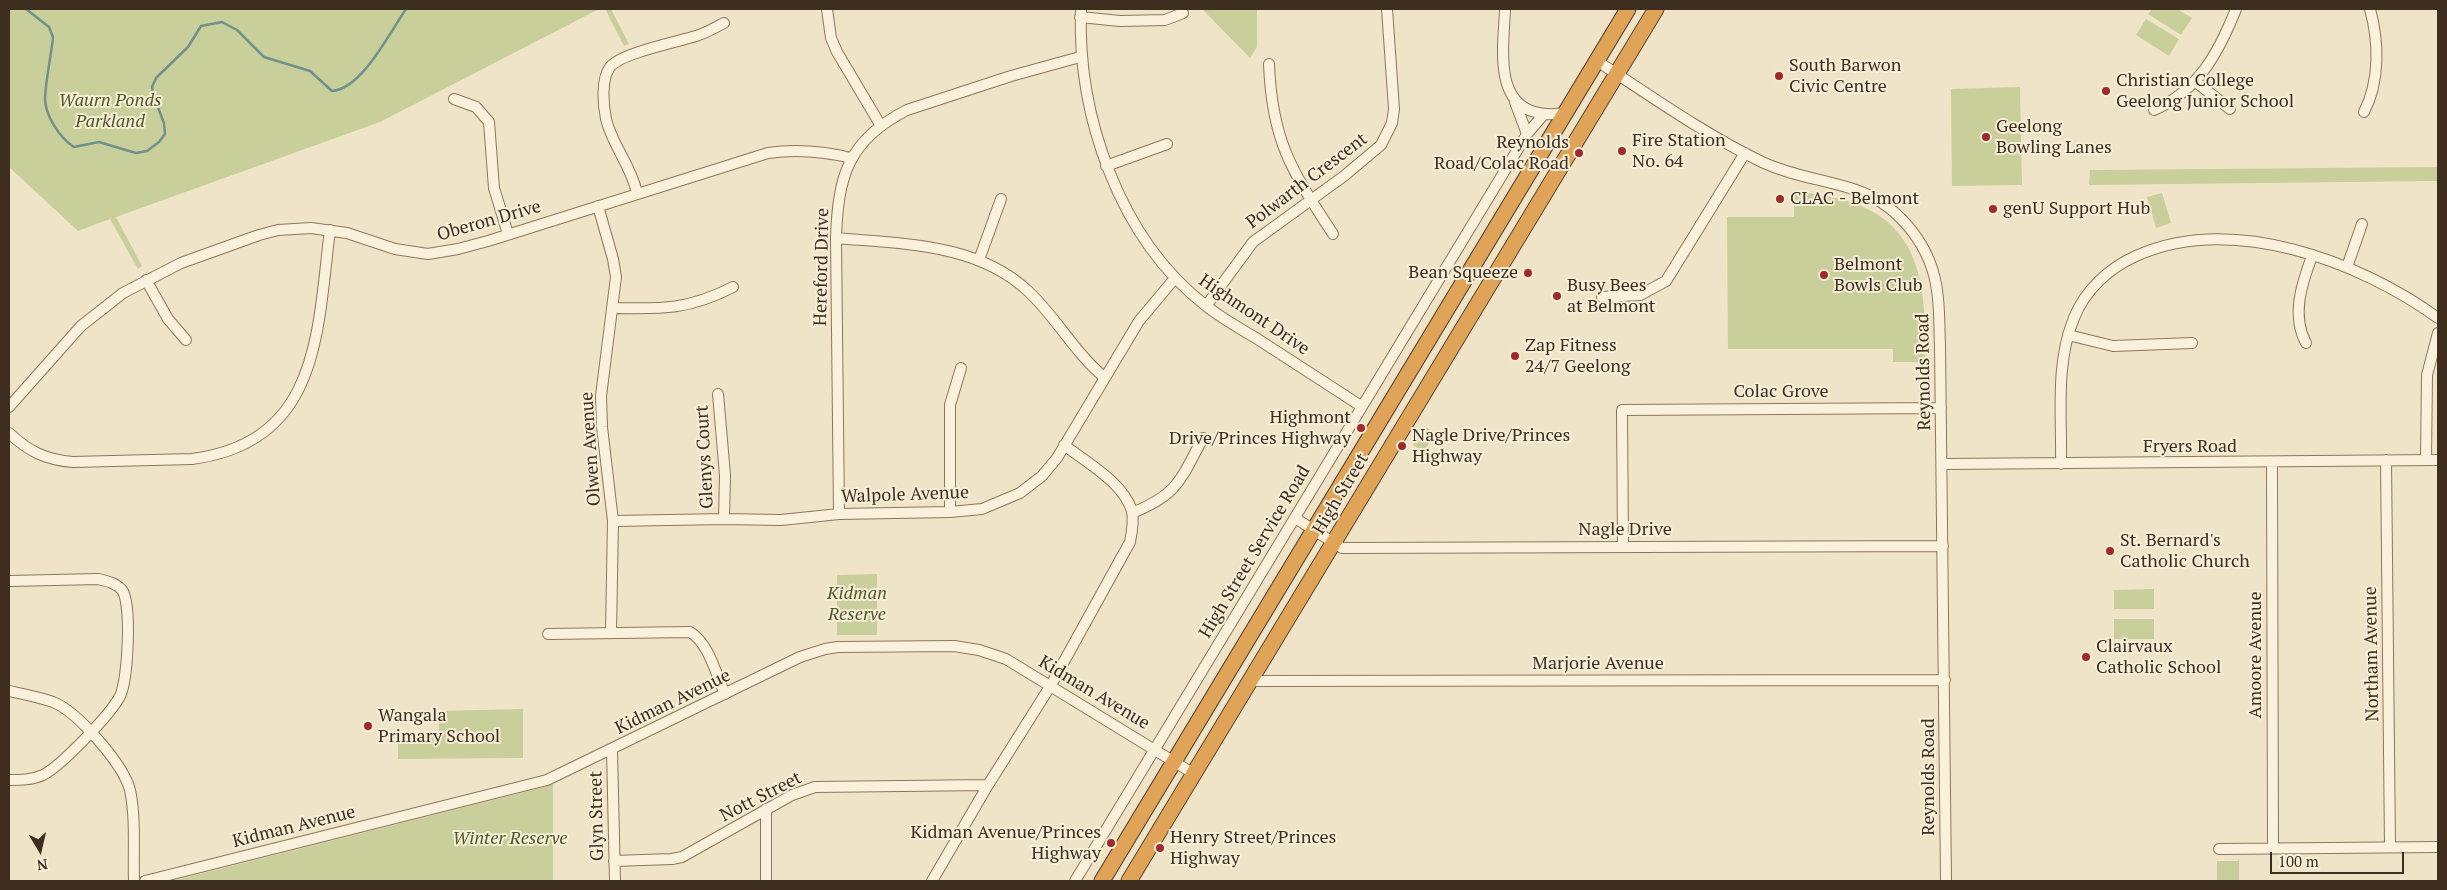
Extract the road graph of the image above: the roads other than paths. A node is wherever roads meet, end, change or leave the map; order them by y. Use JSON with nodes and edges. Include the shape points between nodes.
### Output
{"nodes":[{"id":1,"x":827,"y":9,"type":"edge"},
{"id":2,"x":1387,"y":9,"type":"edge"},
{"id":3,"x":1505,"y":9,"type":"edge"},
{"id":4,"x":1628,"y":9,"type":"edge"},
{"id":5,"x":1656,"y":9,"type":"edge"},
{"id":6,"x":2236,"y":9,"type":"edge"},
{"id":7,"x":2370,"y":9,"type":"edge"},
{"id":8,"x":1080,"y":13,"type":"edge"},
{"id":9,"x":1183,"y":13,"type":"dead end"},
{"id":10,"x":724,"y":23,"type":"dead end"},
{"id":11,"x":1080,"y":57,"type":"junction"},
{"id":12,"x":1597,"y":61,"type":"junction"},
{"id":13,"x":1270,"y":64,"type":"dead end"},
{"id":14,"x":1616,"y":73,"type":"junction"},
{"id":15,"x":2196,"y":82,"type":"junction"},
{"id":16,"x":454,"y":99,"type":"dead end"},
{"id":17,"x":1514,"y":100,"type":"junction"},
{"id":18,"x":2154,"y":110,"type":"dead end"},
{"id":19,"x":2230,"y":110,"type":"dead end"},
{"id":20,"x":1566,"y":112,"type":"junction"},
{"id":21,"x":2364,"y":112,"type":"dead end"},
{"id":22,"x":1544,"y":114,"type":"junction"},
{"id":23,"x":881,"y":126,"type":"junction"},
{"id":24,"x":1527,"y":134,"type":"junction"},
{"id":25,"x":1167,"y":144,"type":"dead end"},
{"id":26,"x":1745,"y":154,"type":"junction"},
{"id":27,"x":851,"y":158,"type":"junction"},
{"id":28,"x":1106,"y":166,"type":"junction"},
{"id":29,"x":637,"y":193,"type":"junction"},
{"id":30,"x":1001,"y":199,"type":"dead end"},
{"id":31,"x":1310,"y":200,"type":"junction"},
{"id":32,"x":598,"y":206,"type":"junction"},
{"id":33,"x":2362,"y":224,"type":"dead end"},
{"id":34,"x":330,"y":230,"type":"junction"},
{"id":35,"x":508,"y":234,"type":"junction"},
{"id":36,"x":1333,"y":234,"type":"dead end"},
{"id":37,"x":836,"y":238,"type":"junction"},
{"id":38,"x":2312,"y":256,"type":"junction"},
{"id":39,"x":979,"y":260,"type":"junction"},
{"id":40,"x":2347,"y":267,"type":"junction"},
{"id":41,"x":1175,"y":278,"type":"junction"},
{"id":42,"x":146,"y":280,"type":"junction"},
{"id":43,"x":733,"y":288,"type":"dead end"},
{"id":44,"x":1602,"y":297,"type":"dead end"},
{"id":45,"x":1206,"y":306,"type":"junction"},
{"id":46,"x":614,"y":308,"type":"junction"},
{"id":47,"x":2438,"y":318,"type":"edge"},
{"id":48,"x":2438,"y":332,"type":"edge"},
{"id":49,"x":2068,"y":335,"type":"junction"},
{"id":50,"x":186,"y":340,"type":"dead end"},
{"id":51,"x":2306,"y":342,"type":"dead end"},
{"id":52,"x":2192,"y":343,"type":"dead end"},
{"id":53,"x":2436,"y":344,"type":"edge"},
{"id":54,"x":961,"y":368,"type":"dead end"},
{"id":55,"x":1104,"y":377,"type":"junction"},
{"id":56,"x":718,"y":394,"type":"dead end"},
{"id":57,"x":1362,"y":406,"type":"junction"},
{"id":58,"x":9,"y":407,"type":"edge"},
{"id":59,"x":1941,"y":408,"type":"junction"},
{"id":60,"x":9,"y":433,"type":"edge"},
{"id":61,"x":1203,"y":438,"type":"dead end"},
{"id":62,"x":1064,"y":445,"type":"junction"},
{"id":63,"x":2386,"y":460,"type":"junction"},
{"id":64,"x":2426,"y":460,"type":"junction"},
{"id":65,"x":2438,"y":460,"type":"edge"},
{"id":66,"x":2272,"y":462,"type":"junction"},
{"id":67,"x":1942,"y":464,"type":"junction"},
{"id":68,"x":2061,"y":464,"type":"junction"},
{"id":69,"x":950,"y":512,"type":"junction"},
{"id":70,"x":1132,"y":512,"type":"junction"},
{"id":71,"x":839,"y":514,"type":"junction"},
{"id":72,"x":724,"y":518,"type":"junction"},
{"id":73,"x":1295,"y":518,"type":"junction"},
{"id":74,"x":613,"y":521,"type":"junction"},
{"id":75,"x":1313,"y":530,"type":"junction"},
{"id":76,"x":1333,"y":544,"type":"junction"},
{"id":77,"x":1623,"y":546,"type":"junction"},
{"id":78,"x":1943,"y":546,"type":"junction"},
{"id":79,"x":9,"y":581,"type":"edge"},
{"id":80,"x":611,"y":632,"type":"junction"},
{"id":81,"x":548,"y":634,"type":"dead end"},
{"id":82,"x":1945,"y":680,"type":"junction"},
{"id":83,"x":1250,"y":681,"type":"junction"},
{"id":84,"x":1051,"y":685,"type":"junction"},
{"id":85,"x":9,"y":691,"type":"edge"},
{"id":86,"x":725,"y":694,"type":"junction"},
{"id":87,"x":90,"y":732,"type":"junction"},
{"id":88,"x":1154,"y":748,"type":"junction"},
{"id":89,"x":612,"y":750,"type":"junction"},
{"id":90,"x":1174,"y":761,"type":"junction"},
{"id":91,"x":1194,"y":774,"type":"junction"},
{"id":92,"x":9,"y":780,"type":"edge"},
{"id":93,"x":988,"y":785,"type":"junction"},
{"id":94,"x":766,"y":809,"type":"junction"},
{"id":95,"x":2390,"y":847,"type":"junction"},
{"id":96,"x":2438,"y":847,"type":"edge"},
{"id":97,"x":2274,"y":848,"type":"junction"},
{"id":98,"x":2219,"y":849,"type":"dead end"},
{"id":99,"x":614,"y":861,"type":"junction"},
{"id":100,"x":134,"y":881,"type":"edge"},
{"id":101,"x":145,"y":881,"type":"edge"},
{"id":102,"x":615,"y":881,"type":"edge"},
{"id":103,"x":766,"y":881,"type":"edge"},
{"id":104,"x":932,"y":881,"type":"edge"},
{"id":105,"x":1075,"y":881,"type":"edge"},
{"id":106,"x":1102,"y":881,"type":"edge"},
{"id":107,"x":1129,"y":881,"type":"edge"},
{"id":108,"x":1946,"y":881,"type":"edge"}],
"edges":[{"from":1,"to":23,"type":"street","via":[[831,38],[837,52]]},
{"from":2,"to":31,"type":"street","name":"Polwarth Crescent","via":[[1394,90],[1390,129],[1371,156]]},
{"from":3,"to":17,"type":"street","via":[[1504,68]]},
{"from":4,"to":12,"type":"highway","name":"High Street"},
{"from":5,"to":14,"type":"highway","name":"High Street"},
{"from":6,"to":15,"type":"street"},
{"from":7,"to":21,"type":"street","via":[[2376,60],[2372,90]]},
{"from":8,"to":9,"type":"street","via":[[1120,21],[1165,20]]},
{"from":8,"to":11,"type":"street","name":"Highmont Drive"},
{"from":10,"to":29,"type":"street","via":[[695,36],[625,57],[607,72],[604,94],[606,119],[631,171]]},
{"from":11,"to":23,"type":"street","name":"Hereford Drive","via":[[963,90],[907,110]]},
{"from":11,"to":28,"type":"street","name":"Highmont Drive"},
{"from":12,"to":14,"type":"street","name":"Reynolds Road"},
{"from":12,"to":20,"type":"highway","name":"High Street"},
{"from":13,"to":31,"type":"street","via":[[1271,98],[1277,131],[1290,164]]},
{"from":14,"to":26,"type":"street","name":"Reynolds Road"},
{"from":14,"to":76,"type":"highway","name":"High Street"},
{"from":15,"to":18,"type":"street","via":[[2181,96]]},
{"from":15,"to":19,"type":"street"},
{"from":16,"to":35,"type":"street","via":[[476,107],[489,122],[494,188]]},
{"from":17,"to":22,"type":"street","via":[[1529,111]]},
{"from":17,"to":24,"type":"street"},
{"from":20,"to":22,"type":"street"},
{"from":20,"to":75,"type":"highway","name":"High Street"},
{"from":22,"to":24,"type":"street","name":"High Street Service Road"},
{"from":23,"to":27,"type":"street","name":"Hereford Drive"},
{"from":24,"to":57,"type":"street","name":"High Street Service Road"},
{"from":25,"to":28,"type":"street"},
{"from":26,"to":44,"type":"street","via":[[1666,281],[1640,295]]},
{"from":26,"to":59,"type":"street","name":"Reynolds Road","via":[[1777,169],[1855,189],[1896,213],[1916,234],[1931,263],[1937,289]]},
{"from":27,"to":29,"type":"street","name":"Oberon Drive","via":[[822,151],[768,153]]},
{"from":27,"to":37,"type":"street","name":"Hereford Drive","via":[[840,194]]},
{"from":28,"to":41,"type":"street","name":"Highmont Drive","via":[[1132,218]]},
{"from":29,"to":32,"type":"street","name":"Oberon Drive"},
{"from":30,"to":39,"type":"street"},
{"from":31,"to":36,"type":"street"},
{"from":31,"to":45,"type":"street","name":"Polwarth Crescent","via":[[1253,242]]},
{"from":32,"to":35,"type":"street","name":"Oberon Drive"},
{"from":32,"to":46,"type":"street","name":"Olwen Avenue","via":[[616,278]]},
{"from":33,"to":40,"type":"street"},
{"from":34,"to":35,"type":"street","name":"Oberon Drive","via":[[395,249],[428,254],[458,250]]},
{"from":34,"to":42,"type":"street","name":"Oberon Drive","via":[[295,228],[259,235]]},
{"from":34,"to":60,"type":"street","via":[[316,338],[304,382],[286,412],[252,439],[202,458],[73,462],[54,460],[36,453]]},
{"from":37,"to":39,"type":"street","via":[[919,245]]},
{"from":37,"to":71,"type":"street","name":"Hereford Drive"},
{"from":38,"to":40,"type":"street"},
{"from":38,"to":49,"type":"street","via":[[2262,244],[2217,239],[2153,248],[2128,260],[2088,293],[2074,316]]},
{"from":38,"to":51,"type":"street","via":[[2302,283],[2300,300],[2299,321]]},
{"from":39,"to":55,"type":"street","via":[[1008,274],[1028,290],[1086,361]]},
{"from":40,"to":47,"type":"street","via":[[2394,289]]},
{"from":41,"to":45,"type":"street","name":"Highmont Drive"},
{"from":41,"to":55,"type":"street","name":"Walpole Avenue","via":[[1139,321]]},
{"from":42,"to":50,"type":"street","via":[[168,319]]},
{"from":42,"to":58,"type":"street","name":"Oberon Drive","via":[[104,306],[81,326]]},
{"from":43,"to":46,"type":"street","via":[[678,308]]},
{"from":45,"to":57,"type":"street","name":"Highmont Drive"},
{"from":46,"to":74,"type":"street","name":"Olwen Avenue","via":[[601,403]]},
{"from":48,"to":53,"type":"street"},
{"from":49,"to":52,"type":"street","via":[[2113,346]]},
{"from":49,"to":68,"type":"street","via":[[2062,370]]},
{"from":53,"to":64,"type":"street","via":[[2427,375]]},
{"from":54,"to":69,"type":"street","via":[[950,405]]},
{"from":55,"to":62,"type":"street","name":"Walpole Avenue"},
{"from":56,"to":72,"type":"street","name":"Glenys Court","via":[[725,475]]},
{"from":57,"to":73,"type":"street","name":"High Street Service Road"},
{"from":59,"to":67,"type":"street","name":"Reynolds Road"},
{"from":59,"to":77,"type":"street","name":"Colac Grove","via":[[1622,410]]},
{"from":61,"to":70,"type":"street","via":[[1172,492]]},
{"from":62,"to":69,"type":"street","name":"Walpole Avenue","via":[[1042,476],[1020,493],[982,509]]},
{"from":62,"to":70,"type":"street","via":[[1112,482]]},
{"from":63,"to":64,"type":"street","name":"Fryers Road"},
{"from":63,"to":66,"type":"street","name":"Fryers Road"},
{"from":63,"to":95,"type":"street","name":"Northam Avenue"},
{"from":64,"to":65,"type":"street","name":"Fryers Road"},
{"from":66,"to":68,"type":"street","name":"Fryers Road"},
{"from":66,"to":97,"type":"street","name":"Amoore Avenue"},
{"from":67,"to":68,"type":"street","name":"Fryers Road"},
{"from":67,"to":78,"type":"street","name":"Reynolds Road"},
{"from":69,"to":71,"type":"street","name":"Walpole Avenue"},
{"from":70,"to":84,"type":"street","via":[[1130,542]]},
{"from":71,"to":72,"type":"street","name":"Walpole Avenue","via":[[781,520]]},
{"from":72,"to":74,"type":"street","name":"Walpole Avenue"},
{"from":73,"to":75,"type":"street","name":"High Street"},
{"from":73,"to":88,"type":"street","name":"High Street Service Road"},
{"from":74,"to":80,"type":"street","name":"Olwen Avenue"},
{"from":75,"to":76,"type":"street","name":"Nagle Drive"},
{"from":75,"to":90,"type":"highway","name":"High Street"},
{"from":76,"to":77,"type":"street","name":"Nagle Drive","via":[[1342,548]]},
{"from":76,"to":83,"type":"highway","name":"High Street"},
{"from":77,"to":78,"type":"street","name":"Nagle Drive"},
{"from":78,"to":82,"type":"street","name":"Reynolds Road"},
{"from":79,"to":87,"type":"street","via":[[98,579],[112,582],[122,590],[127,603],[125,685],[112,708]]},
{"from":80,"to":81,"type":"street"},
{"from":80,"to":86,"type":"street","via":[[690,632],[702,644]]},
{"from":82,"to":83,"type":"street","name":"Marjorie Avenue"},
{"from":82,"to":108,"type":"street","name":"Reynolds Road"},
{"from":83,"to":91,"type":"highway","name":"High Street"},
{"from":84,"to":86,"type":"street","name":"Kidman Avenue","via":[[1006,659],[979,650],[954,646],[838,648],[800,657]]},
{"from":84,"to":88,"type":"street","name":"Kidman Avenue"},
{"from":84,"to":93,"type":"street"},
{"from":85,"to":87,"type":"street","via":[[61,706]]},
{"from":86,"to":89,"type":"street","name":"Kidman Avenue"},
{"from":87,"to":92,"type":"street","via":[[45,774]]},
{"from":87,"to":100,"type":"street","via":[[123,772],[130,790]]},
{"from":88,"to":90,"type":"street","name":"Kidman Avenue"},
{"from":88,"to":105,"type":"street","name":"High Street Service Road"},
{"from":89,"to":99,"type":"street","name":"Glyn Street"},
{"from":89,"to":101,"type":"street","name":"Kidman Avenue","via":[[547,780]]},
{"from":90,"to":91,"type":"street","name":"Kidman Avenue"},
{"from":90,"to":106,"type":"highway","name":"High Street"},
{"from":91,"to":107,"type":"highway","name":"High Street"},
{"from":93,"to":94,"type":"street","name":"Nott Street","via":[[815,787],[802,790]]},
{"from":93,"to":104,"type":"street"},
{"from":94,"to":99,"type":"street","name":"Nott Street","via":[[682,857]]},
{"from":94,"to":103,"type":"street"},
{"from":95,"to":96,"type":"street"},
{"from":95,"to":97,"type":"street"},
{"from":97,"to":98,"type":"street"},
{"from":99,"to":102,"type":"street","name":"Glyn Street"}]}
